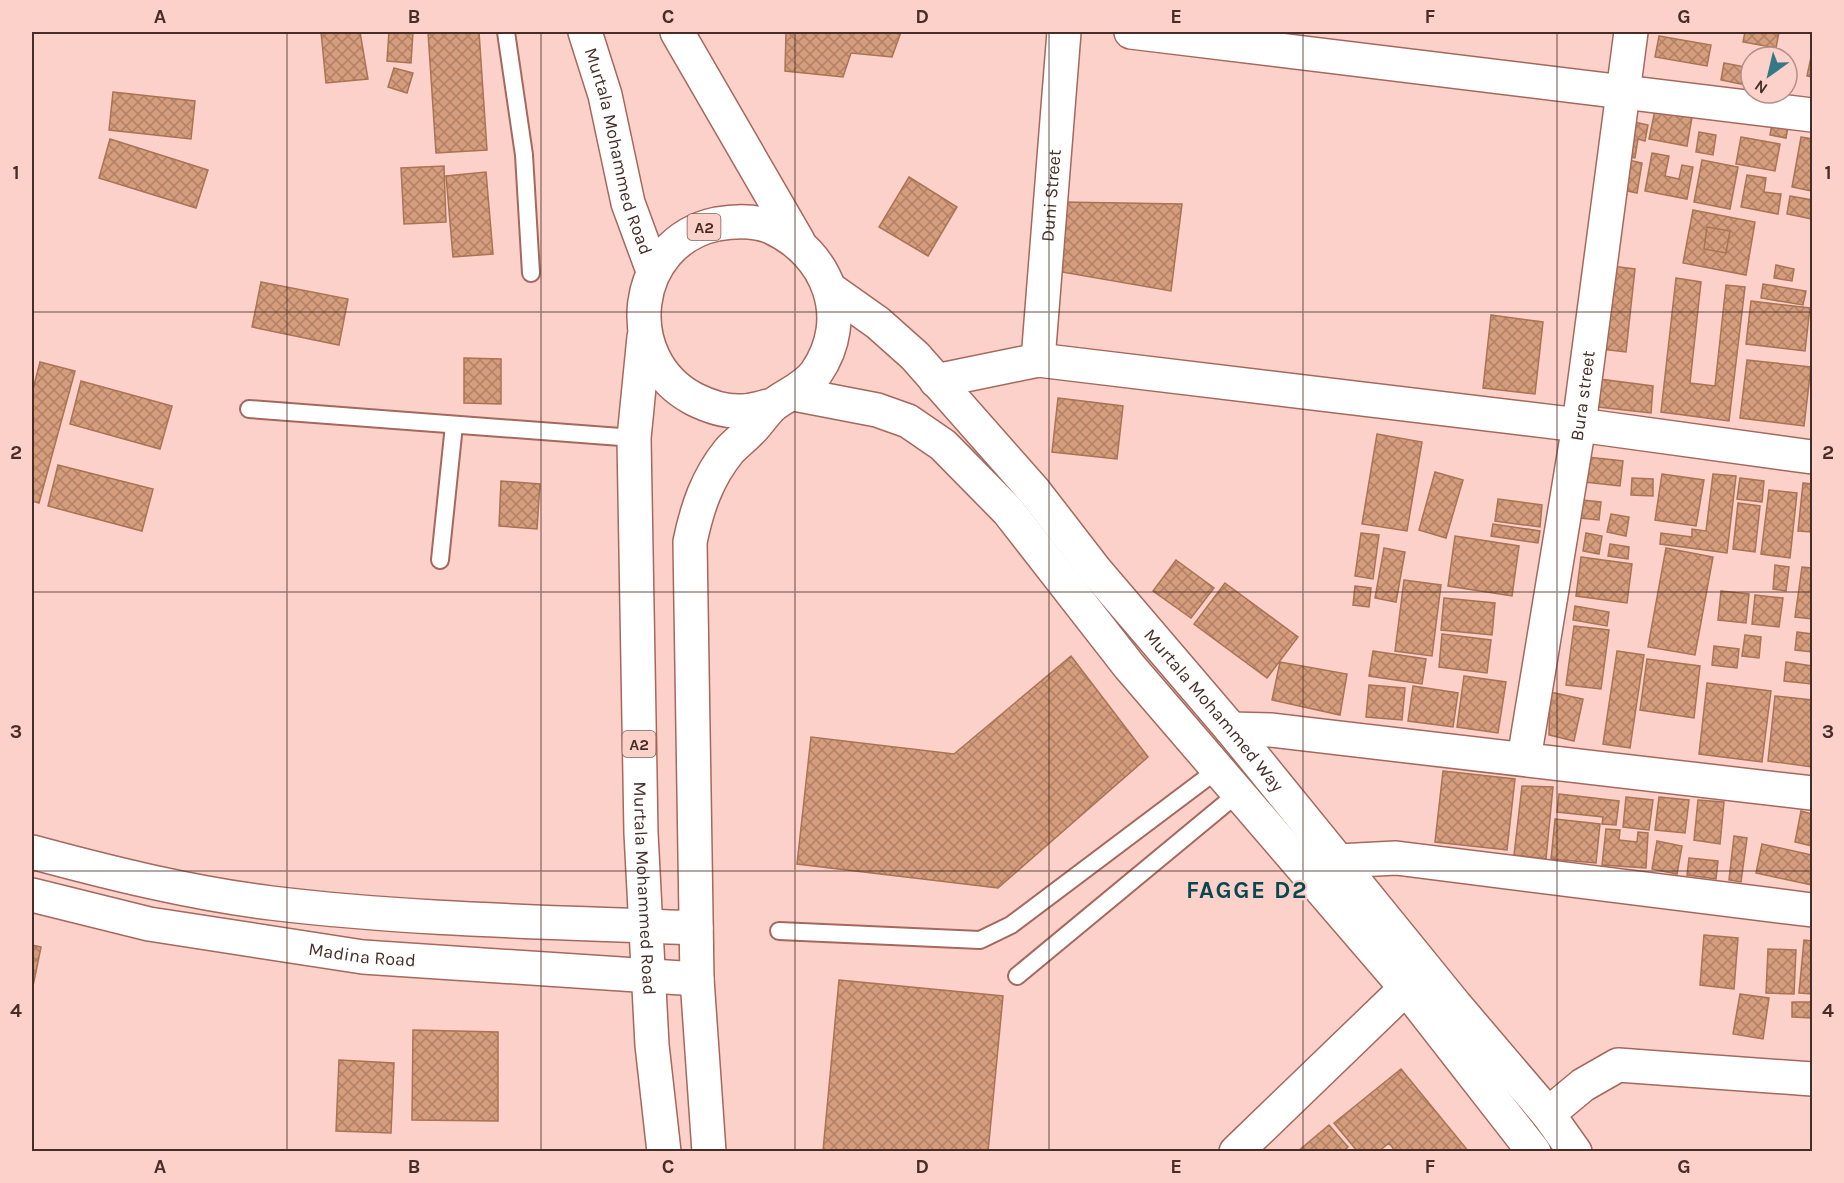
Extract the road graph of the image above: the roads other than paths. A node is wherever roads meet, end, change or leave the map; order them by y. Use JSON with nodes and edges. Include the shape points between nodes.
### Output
{"nodes":[{"id":1,"x":506,"y":32,"type":"edge"},
{"id":2,"x":585,"y":32,"type":"edge"},
{"id":3,"x":677,"y":32,"type":"edge"},
{"id":4,"x":1064,"y":32,"type":"edge"},
{"id":5,"x":1131,"y":32,"type":"edge"},
{"id":6,"x":1630,"y":32,"type":"edge"},
{"id":7,"x":1624,"y":91,"type":"junction"},
{"id":8,"x":1812,"y":116,"type":"edge"},
{"id":9,"x":798,"y":241,"type":"junction"},
{"id":10,"x":654,"y":271,"type":"junction"},
{"id":11,"x":531,"y":273,"type":"dead end"},
{"id":12,"x":830,"y":289,"type":"junction"},
{"id":13,"x":645,"y":336,"type":"junction"},
{"id":14,"x":1038,"y":360,"type":"junction"},
{"id":15,"x":936,"y":381,"type":"junction"},
{"id":16,"x":783,"y":400,"type":"junction"},
{"id":17,"x":249,"y":409,"type":"dead end"},
{"id":18,"x":454,"y":425,"type":"junction"},
{"id":19,"x":1579,"y":425,"type":"junction"},
{"id":20,"x":634,"y":438,"type":"junction"},
{"id":21,"x":1812,"y":457,"type":"edge"},
{"id":22,"x":440,"y":560,"type":"dead end"},
{"id":23,"x":1231,"y":729,"type":"junction"},
{"id":24,"x":1524,"y":759,"type":"junction"},
{"id":25,"x":1227,"y":782,"type":"junction"},
{"id":26,"x":1812,"y":793,"type":"edge"},
{"id":27,"x":32,"y":852,"type":"edge"},
{"id":28,"x":1338,"y":861,"type":"junction"},
{"id":29,"x":32,"y":895,"type":"edge"},
{"id":30,"x":1812,"y":910,"type":"edge"},
{"id":31,"x":646,"y":926,"type":"junction"},
{"id":32,"x":696,"y":928,"type":"junction"},
{"id":33,"x":779,"y":931,"type":"dead end"},
{"id":34,"x":648,"y":975,"type":"junction"},
{"id":35,"x":1017,"y":976,"type":"dead end"},
{"id":36,"x":697,"y":979,"type":"junction"},
{"id":37,"x":1406,"y":988,"type":"junction"},
{"id":38,"x":1812,"y":1079,"type":"edge"},
{"id":39,"x":1548,"y":1114,"type":"junction"},
{"id":40,"x":664,"y":1152,"type":"edge"},
{"id":41,"x":709,"y":1152,"type":"edge"},
{"id":42,"x":1236,"y":1152,"type":"edge"},
{"id":43,"x":1534,"y":1152,"type":"edge"},
{"id":44,"x":1575,"y":1152,"type":"edge"}],
"edges":[{"from":1,"to":11,"type":"lane","via":[[524,155]]},
{"from":2,"to":10,"type":"main road","name":"Murtala Mohammed Road","via":[[606,95],[628,203]]},
{"from":3,"to":9,"type":"main road","number":"A2"},
{"from":4,"to":14,"type":"main road","name":"Duni Street"},
{"from":5,"to":7,"type":"main road"},
{"from":6,"to":7,"type":"main road","name":"Bura street"},
{"from":7,"to":8,"type":"main road"},
{"from":7,"to":19,"type":"main road","name":"Bura street"},
{"from":9,"to":10,"type":"main road","number":"A2","via":[[768,226],[735,221],[702,227],[674,245]]},
{"from":9,"to":12,"type":"main road","number":"A2","via":[[820,267]]},
{"from":10,"to":13,"type":"main road","number":"A2","via":[[644,303]]},
{"from":12,"to":15,"type":"main road","name":"Murtala Mohammed Way","via":[[878,323]]},
{"from":12,"to":16,"type":"main road","number":"A2","via":[[834,318],[829,347],[815,374]]},
{"from":13,"to":16,"type":"main road","number":"A2","via":[[657,366],[679,391],[708,406],[740,412]]},
{"from":13,"to":20,"type":"main road","name":"Murtala Mohammed Road","number":"A2"},
{"from":14,"to":15,"type":"main road"},
{"from":14,"to":19,"type":"main road"},
{"from":15,"to":23,"type":"main road","name":"Murtala Mohammed Way","via":[[1035,492],[1096,571]]},
{"from":16,"to":25,"type":"main road","name":"Murtala Mohammed Way","via":[[877,410],[908,421],[943,445],[1008,511],[1129,666]]},
{"from":16,"to":32,"type":"main road","number":"A2","via":[[730,451],[710,480],[697,509],[690,542]]},
{"from":17,"to":18,"type":"lane"},
{"from":18,"to":20,"type":"lane"},
{"from":18,"to":22,"type":"lane"},
{"from":19,"to":21,"type":"main road"},
{"from":19,"to":24,"type":"main road","name":"Bura street"},
{"from":20,"to":31,"type":"main road","name":"Murtala Mohammed Road","number":"A2"},
{"from":23,"to":24,"type":"main road"},
{"from":23,"to":28,"type":"main road","name":"Murtala Mohammed Way"},
{"from":24,"to":26,"type":"main road"},
{"from":25,"to":33,"type":"lane","via":[[1011,925],[980,940]]},
{"from":25,"to":35,"type":"lane"},
{"from":25,"to":37,"type":"main road","name":"Murtala Mohammed Way"},
{"from":27,"to":31,"type":"main road","via":[[135,878],[268,903],[368,914]]},
{"from":28,"to":30,"type":"main road","via":[[1396,858]]},
{"from":28,"to":39,"type":"main road","name":"Murtala Mohammed Way"},
{"from":29,"to":34,"type":"main road","name":"Madina Road","via":[[149,924],[363,957]]},
{"from":31,"to":32,"type":"main road"},
{"from":31,"to":34,"type":"main road","name":"Murtala Mohammed Road","number":"A2"},
{"from":32,"to":36,"type":"main road","number":"A2"},
{"from":34,"to":36,"type":"main road","name":"Madina Road"},
{"from":34,"to":40,"type":"main road","name":"Murtala Mohammed Road","number":"A2"},
{"from":36,"to":41,"type":"main road","number":"A2"},
{"from":37,"to":42,"type":"main road"},
{"from":37,"to":43,"type":"main road","name":"Murtala Mohammed Way"},
{"from":38,"to":39,"type":"main road","via":[[1618,1065],[1583,1085]]},
{"from":39,"to":44,"type":"main road","name":"Murtala Mohammed Way"}]}
